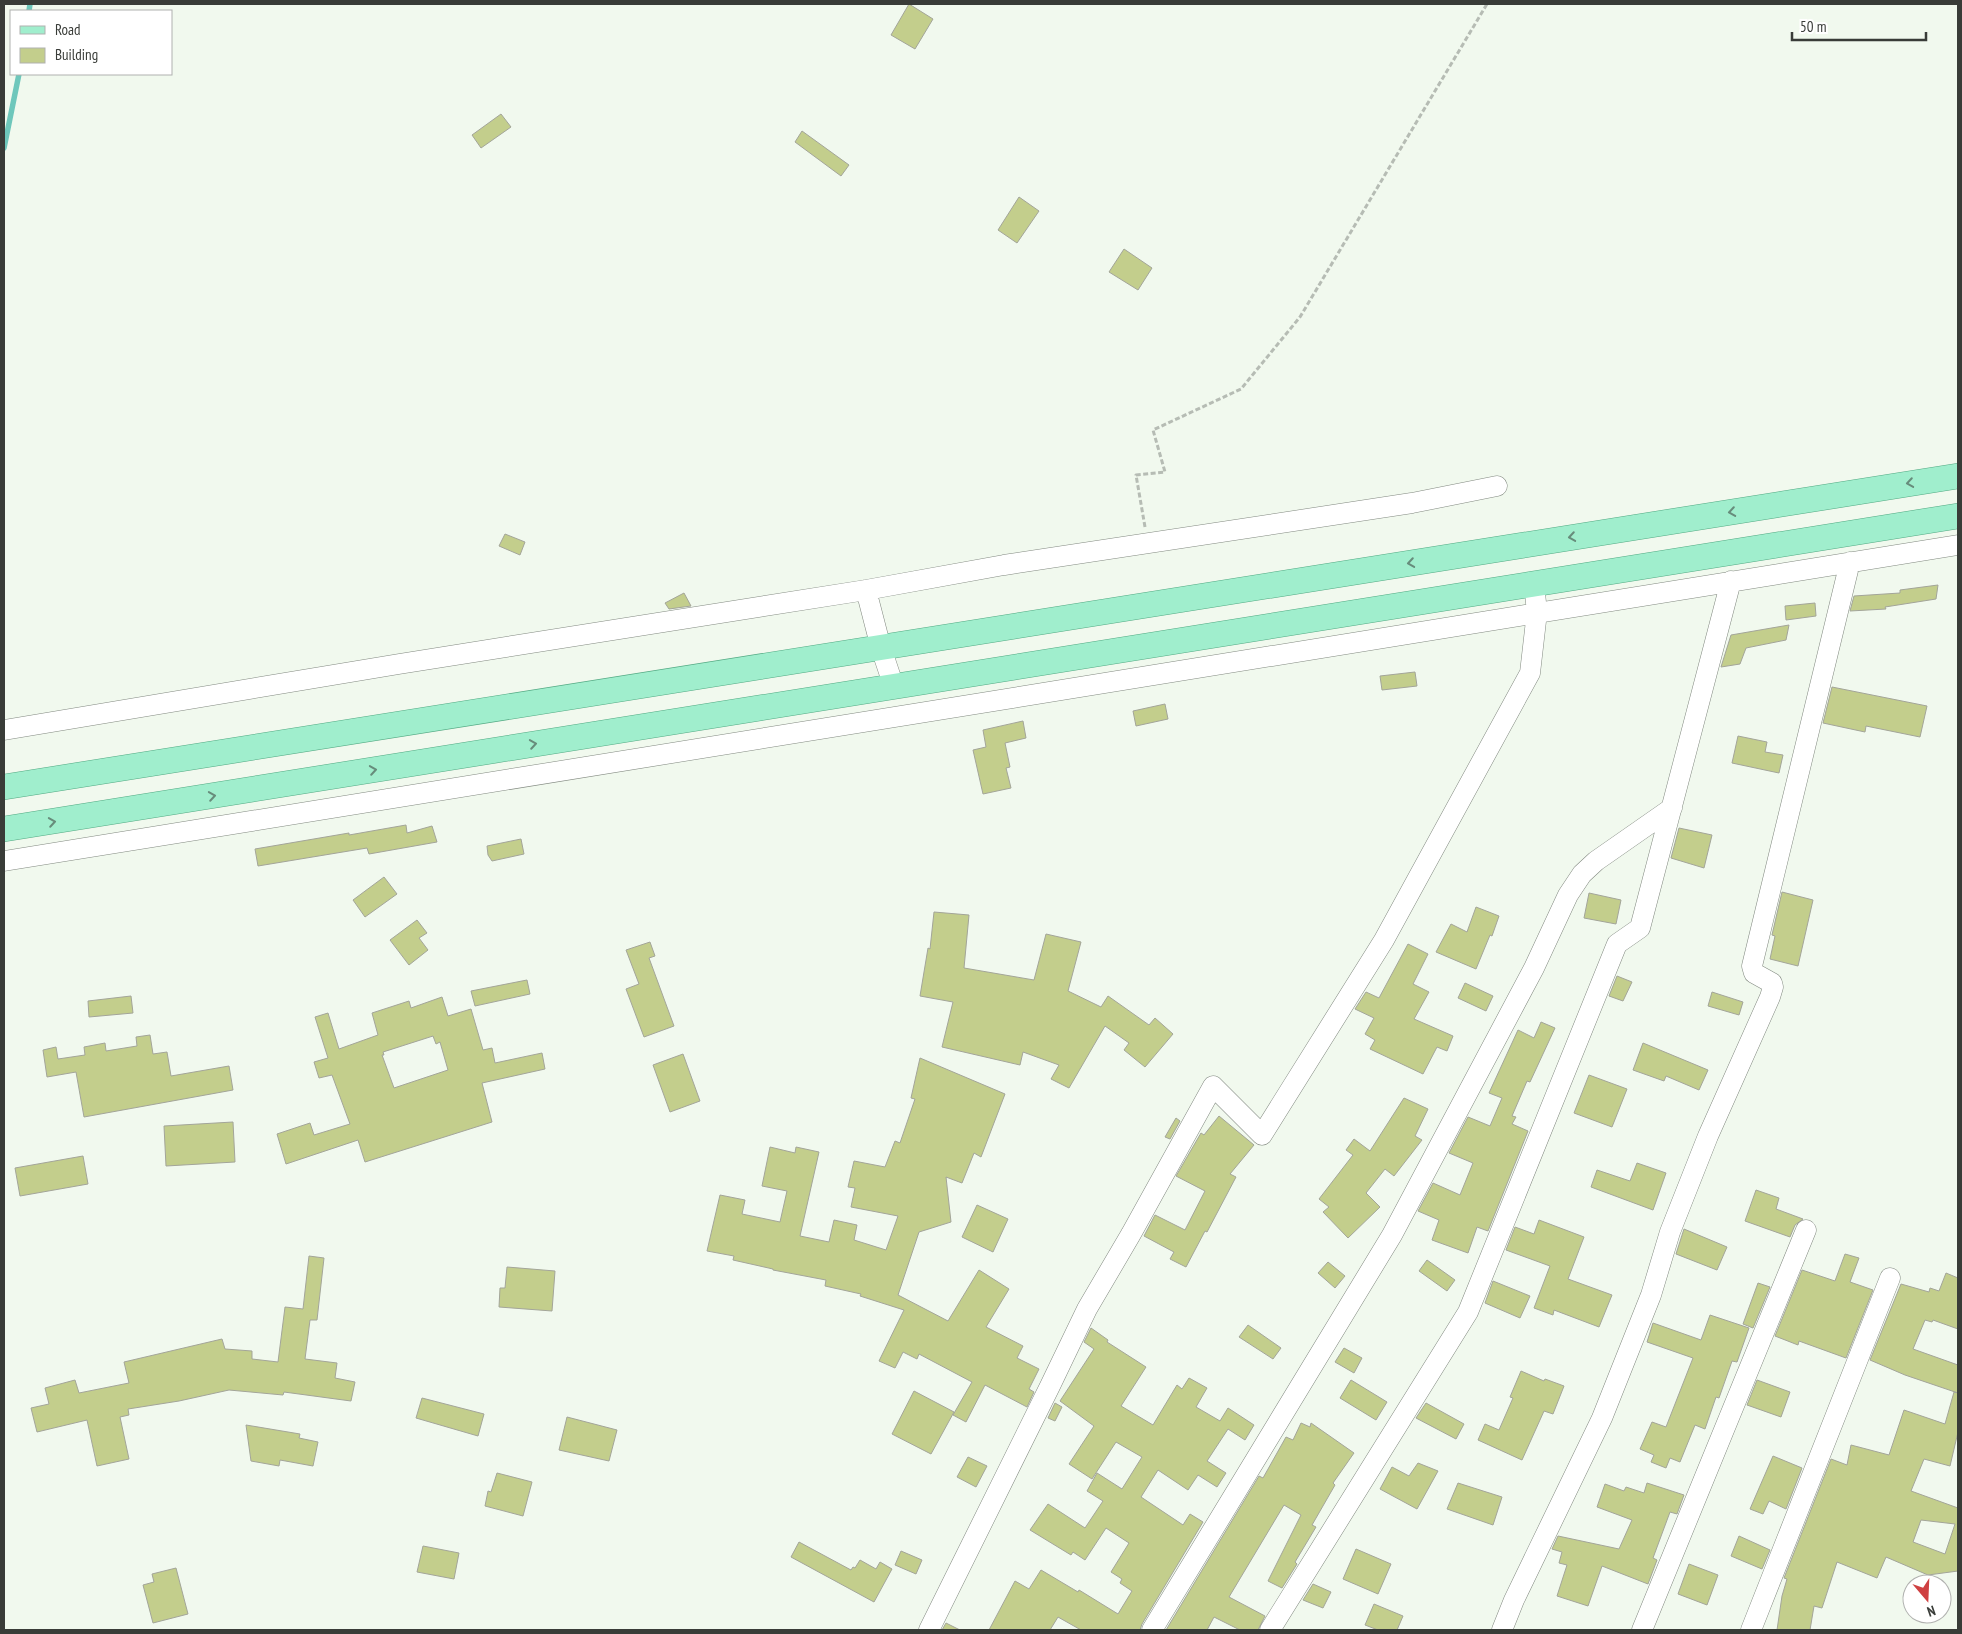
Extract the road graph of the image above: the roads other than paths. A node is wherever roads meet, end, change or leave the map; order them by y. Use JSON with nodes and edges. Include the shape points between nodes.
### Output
{"nodes":[{"id":1,"x":1958,"y":476,"type":"edge"},
{"id":2,"x":1498,"y":486,"type":"dead end"},
{"id":3,"x":1761,"y":507,"type":"junction"},
{"id":4,"x":1958,"y":516,"type":"edge"},
{"id":5,"x":1958,"y":545,"type":"edge"},
{"id":6,"x":1766,"y":547,"type":"junction"},
{"id":7,"x":1850,"y":562,"type":"junction"},
{"id":8,"x":1731,"y":581,"type":"junction"},
{"id":9,"x":1534,"y":584,"type":"junction"},
{"id":10,"x":866,"y":590,"type":"junction"},
{"id":11,"x":1537,"y":612,"type":"junction"},
{"id":12,"x":881,"y":648,"type":"junction"},
{"id":13,"x":894,"y":687,"type":"junction"},
{"id":14,"x":4,"y":730,"type":"edge"},
{"id":15,"x":4,"y":787,"type":"edge"},
{"id":16,"x":1672,"y":808,"type":"junction"},
{"id":17,"x":4,"y":829,"type":"edge"},
{"id":18,"x":4,"y":861,"type":"edge"},
{"id":19,"x":1806,"y":1230,"type":"dead end"},
{"id":20,"x":1890,"y":1278,"type":"dead end"},
{"id":21,"x":929,"y":1630,"type":"edge"},
{"id":22,"x":1152,"y":1630,"type":"edge"},
{"id":23,"x":1270,"y":1630,"type":"edge"},
{"id":24,"x":1502,"y":1630,"type":"edge"},
{"id":25,"x":1642,"y":1630,"type":"edge"},
{"id":26,"x":1751,"y":1630,"type":"edge"}],
"edges":[{"from":1,"to":3,"type":"main road","one_way":true},
{"from":2,"to":10,"type":"street","via":[[1412,503],[1004,565]]},
{"from":3,"to":6,"type":"main road"},
{"from":3,"to":12,"type":"main road","one_way":true},
{"from":4,"to":6,"type":"main road"},
{"from":5,"to":7,"type":"street"},
{"from":6,"to":9,"type":"main road"},
{"from":7,"to":8,"type":"street"},
{"from":7,"to":24,"type":"street","via":[[1752,966],[1754,973],[1772,983],[1770,997],[1701,1154],[1670,1232],[1651,1295],[1602,1418]]},
{"from":8,"to":11,"type":"street"},
{"from":8,"to":16,"type":"street"},
{"from":9,"to":11,"type":"street"},
{"from":9,"to":13,"type":"main road"},
{"from":10,"to":12,"type":"street"},
{"from":10,"to":14,"type":"street"},
{"from":11,"to":18,"type":"street"},
{"from":11,"to":21,"type":"street","via":[[1530,673],[1384,940],[1262,1135],[1213,1086],[1086,1309]]},
{"from":12,"to":13,"type":"street"},
{"from":12,"to":15,"type":"main road"},
{"from":17,"to":13,"type":"main road","one_way":true},
{"from":16,"to":22,"type":"street","via":[[1596,861],[1582,874],[1568,895],[1534,968],[1392,1235]]},
{"from":16,"to":23,"type":"street","via":[[1640,928],[1617,944],[1468,1312]]},
{"from":19,"to":25,"type":"street"},
{"from":20,"to":26,"type":"street"}]}
